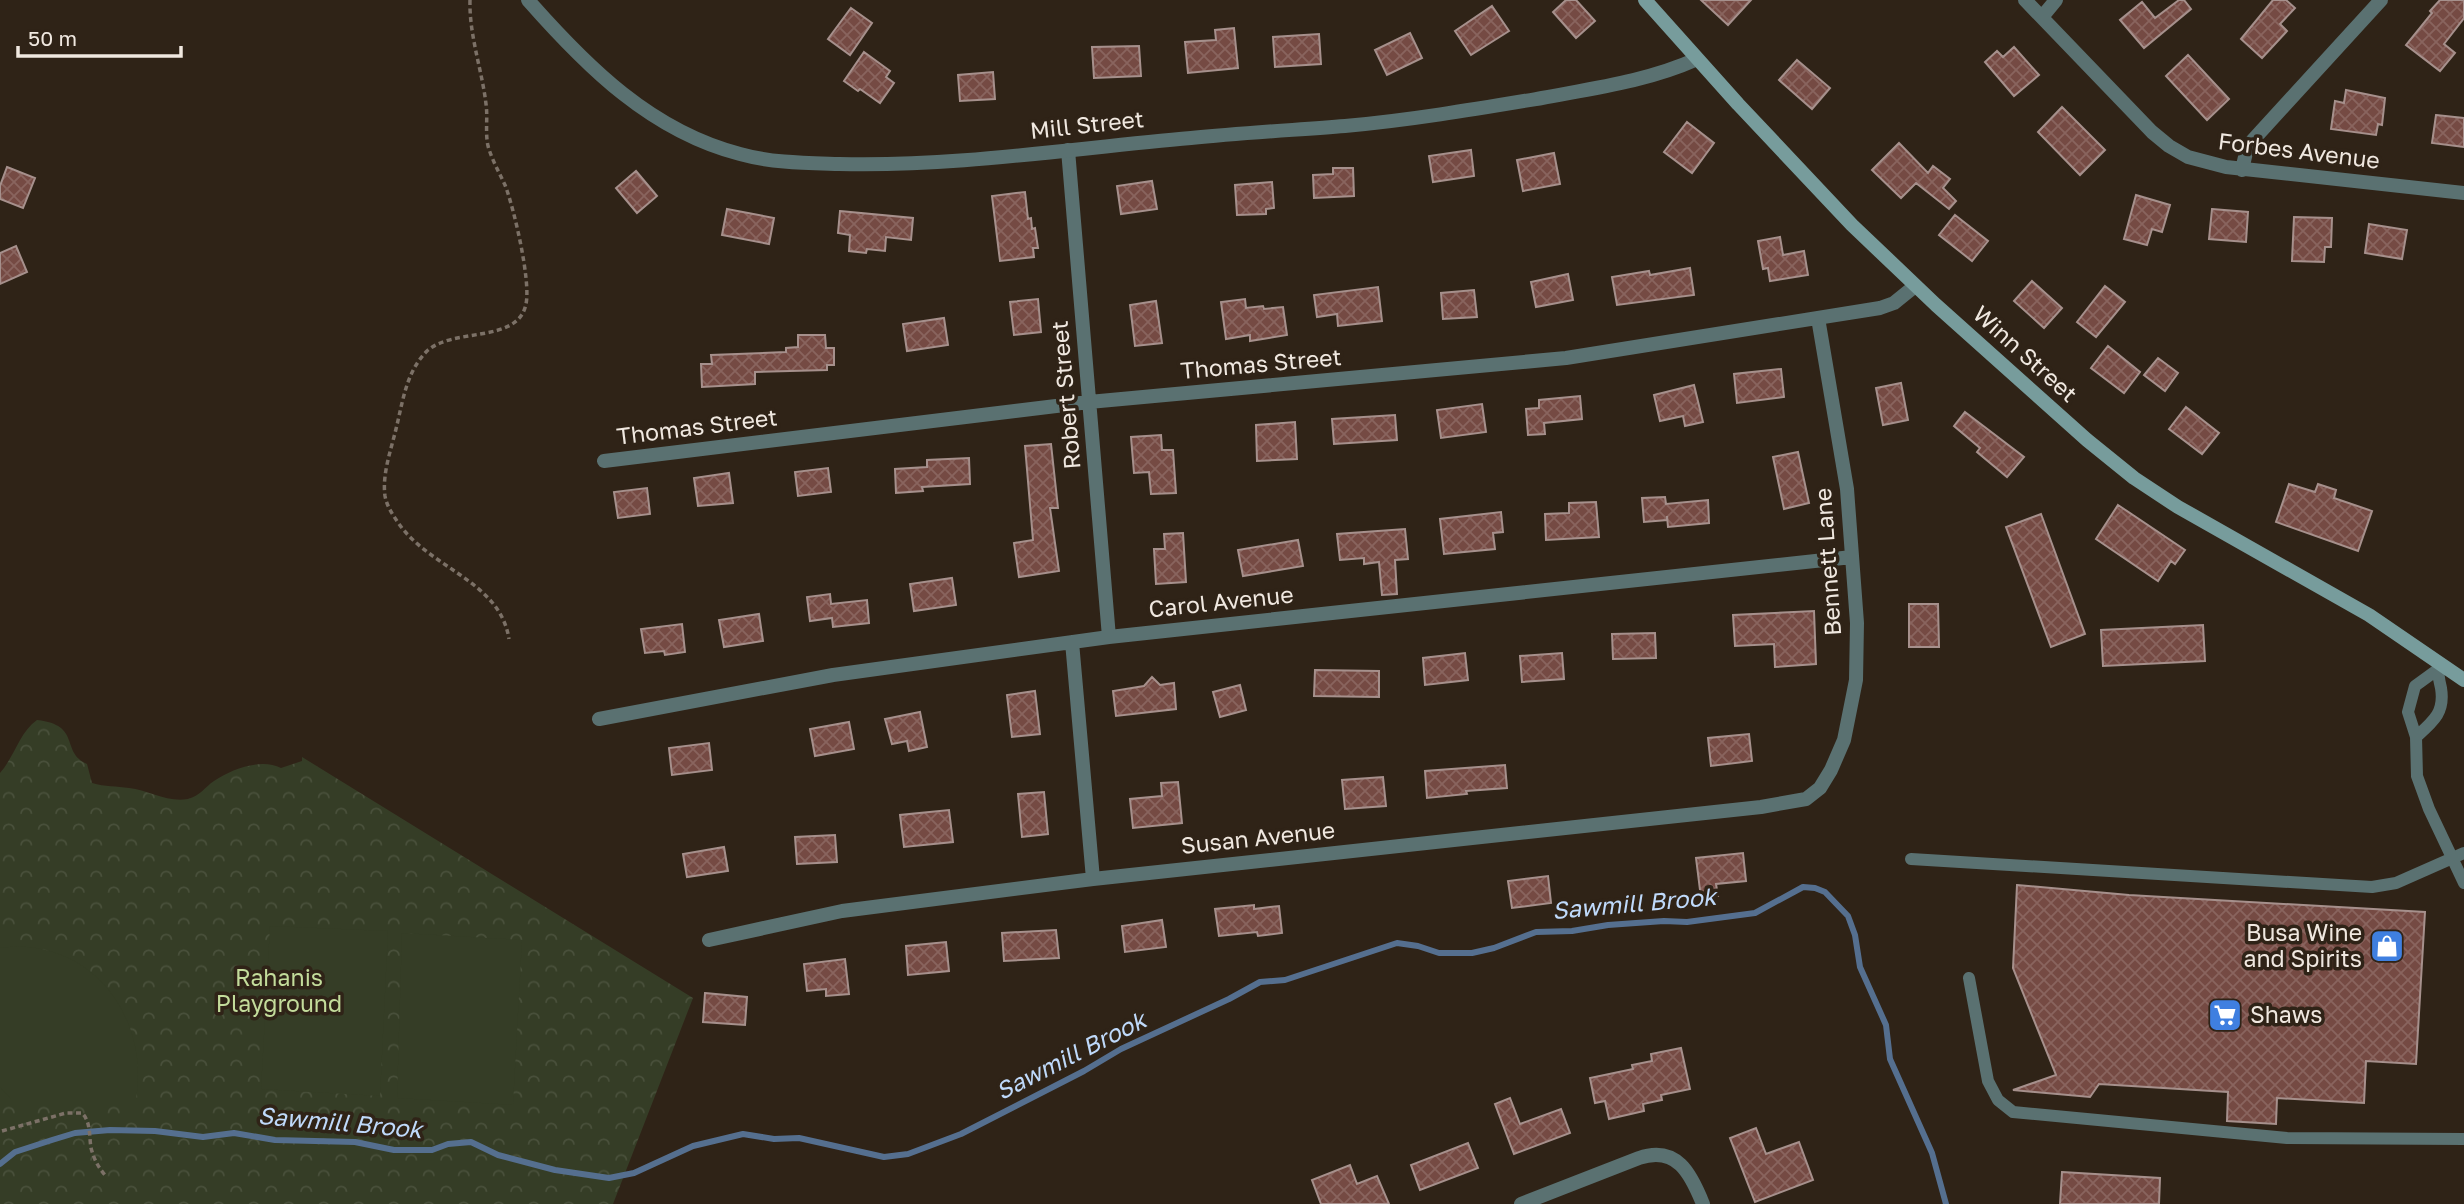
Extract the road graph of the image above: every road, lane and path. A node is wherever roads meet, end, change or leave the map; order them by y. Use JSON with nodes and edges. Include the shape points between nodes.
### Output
{"nodes":[{"id":1,"x":470,"y":0,"type":"edge"},
{"id":2,"x":528,"y":0,"type":"edge"},
{"id":3,"x":1646,"y":0,"type":"edge"},
{"id":4,"x":2025,"y":0,"type":"edge"},
{"id":5,"x":2056,"y":0,"type":"edge"},
{"id":6,"x":2381,"y":0,"type":"edge"},
{"id":7,"x":2042,"y":17,"type":"junction"},
{"id":8,"x":1697,"y":59,"type":"junction"},
{"id":9,"x":1068,"y":150,"type":"junction"},
{"id":10,"x":2242,"y":170,"type":"junction"},
{"id":11,"x":2464,"y":193,"type":"edge"},
{"id":12,"x":1916,"y":286,"type":"junction"},
{"id":13,"x":1818,"y":318,"type":"junction"},
{"id":14,"x":1090,"y":402,"type":"junction"},
{"id":15,"x":604,"y":461,"type":"dead end"},
{"id":16,"x":1852,"y":557,"type":"junction"},
{"id":17,"x":1109,"y":637,"type":"junction"},
{"id":18,"x":509,"y":639,"type":"dead end"},
{"id":19,"x":1072,"y":642,"type":"junction"},
{"id":20,"x":2438,"y":666,"type":"junction"},
{"id":21,"x":2464,"y":671,"type":"edge"},
{"id":22,"x":2464,"y":680,"type":"edge"},
{"id":23,"x":599,"y":719,"type":"dead end"},
{"id":24,"x":2416,"y":737,"type":"junction"},
{"id":25,"x":1814,"y":795,"type":"joint"},
{"id":26,"x":2458,"y":856,"type":"edge"},
{"id":27,"x":1911,"y":859,"type":"dead end"},
{"id":28,"x":1093,"y":878,"type":"junction"},
{"id":29,"x":2464,"y":883,"type":"edge"},
{"id":30,"x":709,"y":940,"type":"dead end"},
{"id":31,"x":1969,"y":978,"type":"dead end"},
{"id":32,"x":2,"y":1131,"type":"dead end"},
{"id":33,"x":2464,"y":1139,"type":"edge"},
{"id":34,"x":105,"y":1175,"type":"dead end"},
{"id":35,"x":1521,"y":1204,"type":"edge"},
{"id":36,"x":1703,"y":1204,"type":"edge"}],
"edges":[{"from":1,"to":18,"type":"path","via":[[487,105],[488,144],[512,211],[526,275],[526,305],[515,323],[447,340],[428,350],[414,367],[384,486],[388,507],[403,530],[490,598]]},
{"from":2,"to":9,"type":"street","name":"Mill Street","via":[[579,56],[627,98],[669,126],[740,154],[792,162],[867,164]]},
{"from":3,"to":8,"type":"main road","name":"Winn Street"},
{"from":4,"to":7,"type":"street","name":"Forbes Avenue"},
{"from":5,"to":7,"type":"street"},
{"from":6,"to":10,"type":"street","via":[[2250,144]]},
{"from":7,"to":10,"type":"street","name":"Forbes Avenue","via":[[2169,146],[2200,162]]},
{"from":8,"to":9,"type":"street","name":"Mill Street","via":[[1619,83],[1424,117]]},
{"from":8,"to":12,"type":"main road","name":"Winn Street","via":[[1852,225]]},
{"from":9,"to":14,"type":"street","name":"Robert Street"},
{"from":10,"to":11,"type":"street","name":"Forbes Avenue"},
{"from":12,"to":13,"type":"street","name":"Thomas Street","via":[[1886,306]]},
{"from":12,"to":20,"type":"main road","name":"Winn Street","via":[[2134,478],[2369,615]]},
{"from":13,"to":14,"type":"street","name":"Thomas Street","via":[[1566,358]]},
{"from":13,"to":16,"type":"street","name":"Bennett Lane","via":[[1844,464]]},
{"from":14,"to":15,"type":"street","name":"Thomas Street"},
{"from":14,"to":17,"type":"street","name":"Robert Street"},
{"from":16,"to":17,"type":"street","name":"Carol Avenue"},
{"from":16,"to":25,"type":"street","name":"Bennett Lane","via":[[1857,624],[1854,695],[1840,750]]},
{"from":17,"to":19,"type":"street","name":"Carol Avenue"},
{"from":19,"to":23,"type":"street","name":"Carol Avenue","via":[[833,675]]},
{"from":19,"to":28,"type":"street"},
{"from":20,"to":21,"type":"main road","name":"Winn Street"},
{"from":20,"to":22,"type":"main road","name":"Winn Street"},
{"from":20,"to":24,"type":"lane","via":[[2444,702]]},
{"from":20,"to":24,"type":"lane","via":[[2415,686],[2408,712]]},
{"from":24,"to":26,"type":"lane","via":[[2417,776],[2429,809]]},
{"from":25,"to":28,"type":"street","name":"Susan Avenue","via":[[1761,807]]},
{"from":26,"to":27,"type":"lane","via":[[2396,883],[2372,887]]},
{"from":26,"to":29,"type":"lane"},
{"from":28,"to":30,"type":"street","name":"Susan Avenue","via":[[842,911]]},
{"from":31,"to":33,"type":"lane","via":[[1988,1081],[1998,1100],[2013,1112],[2287,1138]]},
{"from":32,"to":34,"type":"path","via":[[82,1113],[88,1120],[97,1166]]},
{"from":35,"to":36,"type":"street","via":[[1639,1158],[1655,1156],[1672,1159],[1686,1169]]}]}
